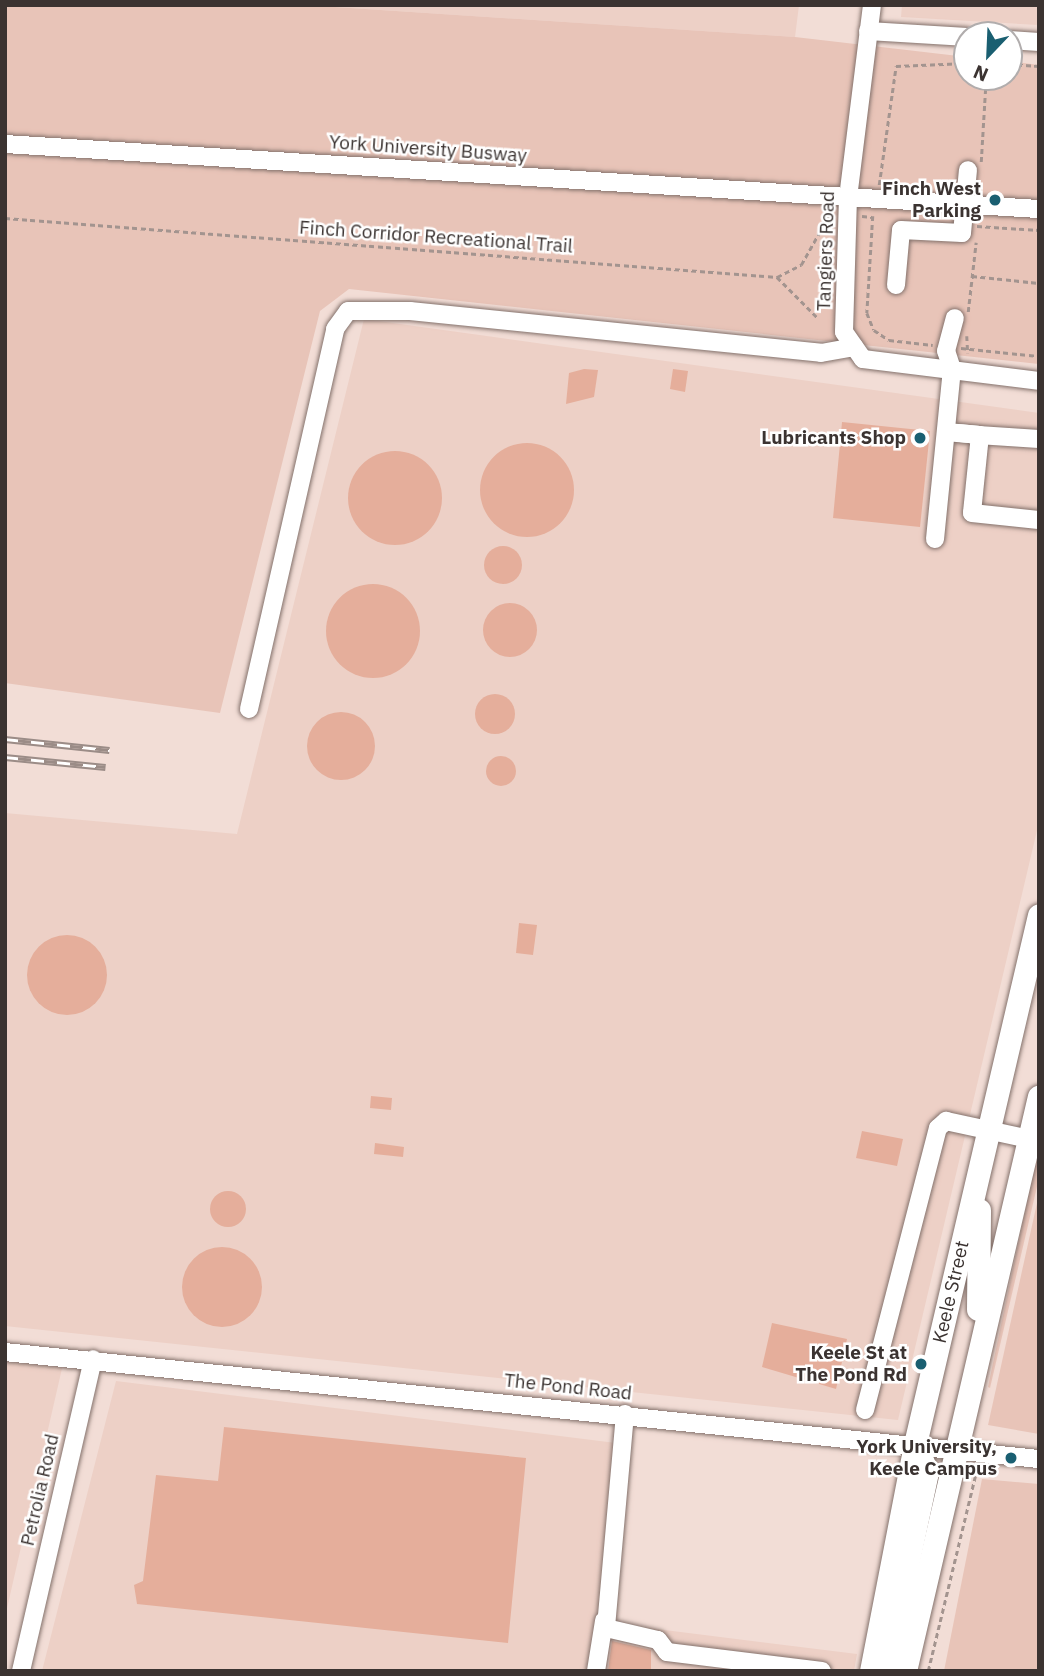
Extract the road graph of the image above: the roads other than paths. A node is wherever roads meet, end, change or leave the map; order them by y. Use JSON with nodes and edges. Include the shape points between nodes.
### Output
{"nodes":[{"id":1,"x":872,"y":5,"type":"edge"},
{"id":2,"x":868,"y":32,"type":"junction"},
{"id":3,"x":953,"y":36,"type":"edge"},
{"id":4,"x":5,"y":144,"type":"edge"},
{"id":5,"x":968,"y":170,"type":"dead end"},
{"id":6,"x":848,"y":197,"type":"junction"},
{"id":7,"x":965,"y":204,"type":"junction"},
{"id":8,"x":1039,"y":209,"type":"edge"},
{"id":9,"x":896,"y":285,"type":"dead end"},
{"id":10,"x":955,"y":322,"type":"dead end"},
{"id":11,"x":854,"y":346,"type":"junction"},
{"id":12,"x":952,"y":355,"type":"junction"},
{"id":13,"x":1039,"y":381,"type":"edge"},
{"id":14,"x":952,"y":433,"type":"junction"},
{"id":15,"x":979,"y":435,"type":"junction"},
{"id":16,"x":1039,"y":439,"type":"edge"},
{"id":17,"x":1039,"y":520,"type":"edge"},
{"id":18,"x":935,"y":540,"type":"dead end"},
{"id":19,"x":249,"y":709,"type":"dead end"},
{"id":20,"x":1039,"y":915,"type":"edge"},
{"id":21,"x":1039,"y":1096,"type":"edge"},
{"id":22,"x":989,"y":1129,"type":"junction"},
{"id":23,"x":1028,"y":1139,"type":"junction"},
{"id":24,"x":977,"y":1177,"type":"junction"},
{"id":25,"x":5,"y":1352,"type":"edge"},
{"id":26,"x":93,"y":1360,"type":"junction"},
{"id":27,"x":865,"y":1410,"type":"dead end"},
{"id":28,"x":625,"y":1414,"type":"junction"},
{"id":29,"x":915,"y":1444,"type":"junction"},
{"id":30,"x":954,"y":1449,"type":"junction"},
{"id":31,"x":1039,"y":1459,"type":"edge"},
{"id":32,"x":604,"y":1621,"type":"junction"},
{"id":33,"x":667,"y":1652,"type":"junction"},
{"id":34,"x":733,"y":1666,"type":"edge"},
{"id":35,"x":779,"y":1668,"type":"edge"},
{"id":36,"x":21,"y":1671,"type":"edge"},
{"id":37,"x":596,"y":1671,"type":"edge"},
{"id":38,"x":665,"y":1671,"type":"edge"},
{"id":39,"x":822,"y":1671,"type":"edge"},
{"id":40,"x":870,"y":1671,"type":"edge"},
{"id":41,"x":893,"y":1671,"type":"edge"},
{"id":42,"x":905,"y":1671,"type":"edge"}],
"edges":[{"from":1,"to":2,"type":"street","name":"Tangiers Road"},
{"from":2,"to":3,"type":"street"},
{"from":2,"to":6,"type":"street","name":"Tangiers Road"},
{"from":4,"to":6,"type":"street","name":"York University Busway"},
{"from":5,"to":7,"type":"street"},
{"from":6,"to":7,"type":"street","name":"York University Busway"},
{"from":6,"to":11,"type":"street","name":"Tangiers Road","via":[[844,332]]},
{"from":7,"to":8,"type":"street","name":"York University Busway"},
{"from":7,"to":9,"type":"street","via":[[962,233],[901,230]]},
{"from":10,"to":12,"type":"street","via":[[960,330]]},
{"from":11,"to":12,"type":"street","via":[[863,359]]},
{"from":11,"to":19,"type":"street","via":[[821,353],[410,311],[348,312],[335,329]]},
{"from":12,"to":13,"type":"street"},
{"from":12,"to":14,"type":"street"},
{"from":14,"to":15,"type":"street"},
{"from":14,"to":18,"type":"street"},
{"from":15,"to":16,"type":"street"},
{"from":15,"to":17,"type":"street","via":[[972,513]]},
{"from":20,"to":22,"type":"main road","name":"Keele Street"},
{"from":21,"to":23,"type":"main road","name":"Keele Street"},
{"from":22,"to":23,"type":"street"},
{"from":22,"to":24,"type":"main road","name":"Keele Street"},
{"from":22,"to":27,"type":"street","via":[[946,1121],[938,1128]]},
{"from":23,"to":30,"type":"main road","name":"Keele Street"},
{"from":24,"to":29,"type":"main road","name":"Keele Street"},
{"from":24,"to":30,"type":"main road","via":[[978,1313],[952,1424]]},
{"from":25,"to":26,"type":"street","name":"The Pond Road"},
{"from":26,"to":28,"type":"street","name":"The Pond Road"},
{"from":26,"to":36,"type":"street","name":"Petrolia Road"},
{"from":28,"to":29,"type":"street","name":"The Pond Road"},
{"from":28,"to":32,"type":"street"},
{"from":29,"to":30,"type":"street","name":"The Pond Road"},
{"from":29,"to":40,"type":"main road","name":"Keele Street"},
{"from":29,"to":41,"type":"main road","via":[[927,1472],[901,1593]]},
{"from":30,"to":31,"type":"street","name":"The Pond Road"},
{"from":30,"to":42,"type":"main road","name":"Keele Street"},
{"from":32,"to":33,"type":"street","via":[[615,1635],[658,1640]]},
{"from":32,"to":37,"type":"street"},
{"from":33,"to":34,"type":"street"},
{"from":33,"to":38,"type":"street"},
{"from":34,"to":35,"type":"street"},
{"from":35,"to":39,"type":"street"}]}
